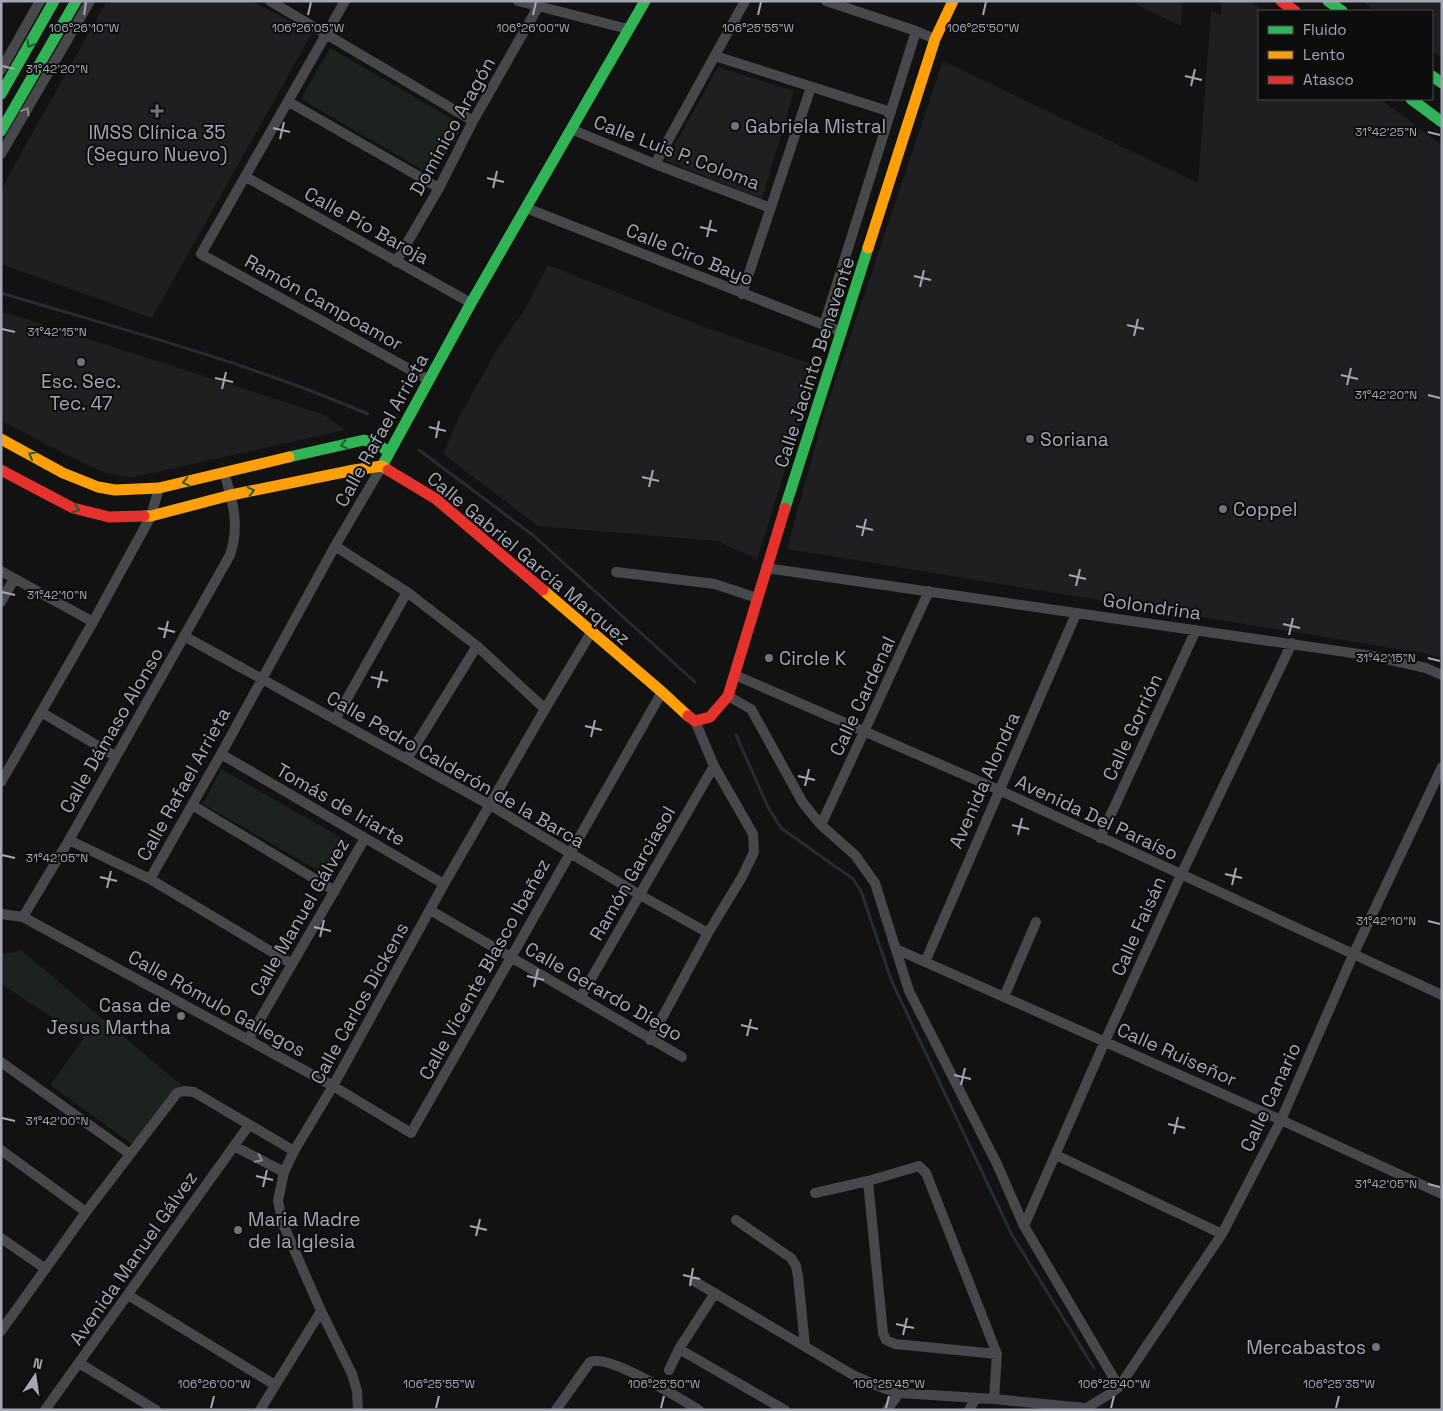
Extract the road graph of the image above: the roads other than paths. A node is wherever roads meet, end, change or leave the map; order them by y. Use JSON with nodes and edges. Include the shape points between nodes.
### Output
{"nodes":[{"id":1,"x":40,"y":1,"type":"edge"},
{"id":2,"x":54,"y":1,"type":"edge"},
{"id":3,"x":76,"y":1,"type":"edge"},
{"id":4,"x":90,"y":1,"type":"edge"},
{"id":5,"x":270,"y":1,"type":"edge"},
{"id":6,"x":345,"y":1,"type":"edge"},
{"id":7,"x":518,"y":1,"type":"edge"},
{"id":8,"x":645,"y":1,"type":"edge"},
{"id":9,"x":745,"y":1,"type":"edge"},
{"id":10,"x":826,"y":1,"type":"edge"},
{"id":11,"x":953,"y":1,"type":"edge"},
{"id":12,"x":1281,"y":1,"type":"edge"},
{"id":13,"x":1328,"y":1,"type":"edge"},
{"id":14,"x":538,"y":7,"type":"junction"},
{"id":15,"x":1293,"y":10,"type":"edge"},
{"id":16,"x":1341,"y":10,"type":"edge"},
{"id":17,"x":628,"y":29,"type":"junction"},
{"id":18,"x":916,"y":31,"type":"junction"},
{"id":19,"x":326,"y":35,"type":"junction"},
{"id":20,"x":935,"y":40,"type":"junction"},
{"id":21,"x":5,"y":54,"type":"edge"},
{"id":22,"x":715,"y":56,"type":"junction"},
{"id":23,"x":1,"y":70,"type":"edge"},
{"id":24,"x":811,"y":87,"type":"junction"},
{"id":25,"x":1,"y":94,"type":"edge"},
{"id":26,"x":1412,"y":100,"type":"edge"},
{"id":27,"x":289,"y":102,"type":"junction"},
{"id":28,"x":891,"y":112,"type":"junction"},
{"id":29,"x":473,"y":121,"type":"junction"},
{"id":30,"x":1442,"y":122,"type":"edge"},
{"id":31,"x":571,"y":129,"type":"junction"},
{"id":32,"x":1,"y":131,"type":"edge"},
{"id":33,"x":1,"y":154,"type":"edge"},
{"id":34,"x":655,"y":164,"type":"junction"},
{"id":35,"x":246,"y":177,"type":"junction"},
{"id":36,"x":439,"y":188,"type":"junction"},
{"id":37,"x":526,"y":208,"type":"junction"},
{"id":38,"x":771,"y":208,"type":"junction"},
{"id":39,"x":396,"y":262,"type":"junction"},
{"id":40,"x":742,"y":294,"type":"junction"},
{"id":41,"x":471,"y":303,"type":"junction"},
{"id":42,"x":824,"y":325,"type":"junction"},
{"id":43,"x":842,"y":332,"type":"junction"},
{"id":44,"x":429,"y":380,"type":"junction"},
{"id":45,"x":1,"y":438,"type":"edge"},
{"id":46,"x":389,"y":452,"type":"junction"},
{"id":47,"x":382,"y":466,"type":"junction"},
{"id":48,"x":1,"y":470,"type":"edge"},
{"id":49,"x":224,"y":473,"type":"junction"},
{"id":50,"x":159,"y":488,"type":"junction"},
{"id":51,"x":231,"y":495,"type":"junction"},
{"id":52,"x":151,"y":516,"type":"junction"},
{"id":53,"x":335,"y":546,"type":"junction"},
{"id":54,"x":766,"y":568,"type":"junction"},
{"id":55,"x":1,"y":572,"type":"edge"},
{"id":56,"x":616,"y":572,"type":"dead end"},
{"id":57,"x":14,"y":579,"type":"junction"},
{"id":58,"x":928,"y":591,"type":"junction"},
{"id":59,"x":407,"y":592,"type":"junction"},
{"id":60,"x":757,"y":598,"type":"junction"},
{"id":61,"x":1,"y":602,"type":"edge"},
{"id":62,"x":1076,"y":614,"type":"junction"},
{"id":63,"x":93,"y":622,"type":"junction"},
{"id":64,"x":1196,"y":630,"type":"junction"},
{"id":65,"x":592,"y":631,"type":"junction"},
{"id":66,"x":184,"y":636,"type":"junction"},
{"id":67,"x":1292,"y":644,"type":"junction"},
{"id":68,"x":477,"y":646,"type":"junction"},
{"id":69,"x":735,"y":675,"type":"junction"},
{"id":70,"x":1442,"y":675,"type":"edge"},
{"id":71,"x":262,"y":679,"type":"junction"},
{"id":72,"x":662,"y":692,"type":"junction"},
{"id":73,"x":728,"y":696,"type":"junction"},
{"id":74,"x":545,"y":709,"type":"junction"},
{"id":75,"x":41,"y":712,"type":"junction"},
{"id":76,"x":335,"y":720,"type":"junction"},
{"id":77,"x":695,"y":721,"type":"junction"},
{"id":78,"x":865,"y":732,"type":"junction"},
{"id":79,"x":222,"y":754,"type":"junction"},
{"id":80,"x":115,"y":756,"type":"junction"},
{"id":81,"x":407,"y":759,"type":"junction"},
{"id":82,"x":714,"y":766,"type":"junction"},
{"id":83,"x":1442,"y":767,"type":"edge"},
{"id":84,"x":1,"y":782,"type":"edge"},
{"id":85,"x":999,"y":790,"type":"junction"},
{"id":86,"x":192,"y":805,"type":"junction"},
{"id":87,"x":490,"y":806,"type":"junction"},
{"id":88,"x":821,"y":825,"type":"junction"},
{"id":89,"x":365,"y":838,"type":"junction"},
{"id":90,"x":1100,"y":838,"type":"junction"},
{"id":91,"x":69,"y":840,"type":"junction"},
{"id":92,"x":569,"y":854,"type":"junction"},
{"id":93,"x":1180,"y":875,"type":"junction"},
{"id":94,"x":150,"y":879,"type":"junction"},
{"id":95,"x":444,"y":884,"type":"junction"},
{"id":96,"x":335,"y":890,"type":"junction"},
{"id":97,"x":640,"y":895,"type":"junction"},
{"id":98,"x":430,"y":910,"type":"junction"},
{"id":99,"x":1,"y":914,"type":"edge"},
{"id":100,"x":23,"y":917,"type":"junction"},
{"id":101,"x":1036,"y":922,"type":"dead end"},
{"id":102,"x":708,"y":933,"type":"junction"},
{"id":103,"x":896,"y":949,"type":"junction"},
{"id":104,"x":1354,"y":954,"type":"junction"},
{"id":105,"x":511,"y":957,"type":"junction"},
{"id":106,"x":925,"y":962,"type":"junction"},
{"id":107,"x":292,"y":964,"type":"junction"},
{"id":108,"x":1442,"y":996,"type":"edge"},
{"id":109,"x":1004,"y":997,"type":"junction"},
{"id":110,"x":580,"y":998,"type":"junction"},
{"id":111,"x":248,"y":1040,"type":"junction"},
{"id":112,"x":650,"y":1040,"type":"junction"},
{"id":113,"x":1105,"y":1041,"type":"junction"},
{"id":114,"x":682,"y":1057,"type":"dead end"},
{"id":115,"x":1,"y":1062,"type":"edge"},
{"id":116,"x":333,"y":1086,"type":"junction"},
{"id":117,"x":1281,"y":1120,"type":"junction"},
{"id":118,"x":248,"y":1124,"type":"junction"},
{"id":119,"x":411,"y":1133,"type":"joint"},
{"id":120,"x":234,"y":1146,"type":"junction"},
{"id":121,"x":1,"y":1150,"type":"edge"},
{"id":122,"x":294,"y":1151,"type":"junction"},
{"id":123,"x":130,"y":1154,"type":"junction"},
{"id":124,"x":1056,"y":1155,"type":"junction"},
{"id":125,"x":284,"y":1172,"type":"junction"},
{"id":126,"x":868,"y":1181,"type":"junction"},
{"id":127,"x":815,"y":1193,"type":"dead end"},
{"id":128,"x":1442,"y":1194,"type":"edge"},
{"id":129,"x":86,"y":1212,"type":"junction"},
{"id":130,"x":736,"y":1220,"type":"dead end"},
{"id":131,"x":1024,"y":1226,"type":"junction"},
{"id":132,"x":1222,"y":1234,"type":"junction"},
{"id":133,"x":1,"y":1238,"type":"edge"},
{"id":134,"x":46,"y":1270,"type":"junction"},
{"id":135,"x":694,"y":1280,"type":"dead end"},
{"id":136,"x":715,"y":1293,"type":"junction"},
{"id":137,"x":128,"y":1295,"type":"junction"},
{"id":138,"x":321,"y":1311,"type":"junction"},
{"id":139,"x":2,"y":1329,"type":"edge"},
{"id":140,"x":805,"y":1346,"type":"junction"},
{"id":141,"x":679,"y":1349,"type":"junction"},
{"id":142,"x":997,"y":1354,"type":"junction"},
{"id":143,"x":79,"y":1364,"type":"junction"},
{"id":144,"x":669,"y":1370,"type":"dead end"},
{"id":145,"x":275,"y":1385,"type":"junction"},
{"id":146,"x":1119,"y":1387,"type":"junction"},
{"id":147,"x":899,"y":1393,"type":"junction"},
{"id":148,"x":976,"y":1398,"type":"junction"},
{"id":149,"x":994,"y":1399,"type":"junction"},
{"id":150,"x":1084,"y":1409,"type":"edge"},
{"id":151,"x":45,"y":1410,"type":"edge"},
{"id":152,"x":156,"y":1410,"type":"edge"},
{"id":153,"x":260,"y":1410,"type":"edge"},
{"id":154,"x":358,"y":1410,"type":"edge"},
{"id":155,"x":556,"y":1410,"type":"edge"},
{"id":156,"x":699,"y":1410,"type":"edge"},
{"id":157,"x":785,"y":1410,"type":"edge"},
{"id":158,"x":887,"y":1410,"type":"edge"},
{"id":159,"x":969,"y":1410,"type":"edge"}],
"edges":[{"from":1,"to":21,"type":"street"},
{"from":2,"to":25,"type":"street","one_way":true},
{"from":3,"to":32,"type":"street"},
{"from":33,"to":4,"type":"street","one_way":true},
{"from":5,"to":19,"type":"street"},
{"from":6,"to":19,"type":"street"},
{"from":7,"to":14,"type":"street"},
{"from":8,"to":17,"type":"street","name":"Calle Rafael Arrieta"},
{"from":9,"to":22,"type":"street"},
{"from":10,"to":18,"type":"street"},
{"from":11,"to":20,"type":"street","name":"Calle Jacinto Benavente"},
{"from":12,"to":15,"type":"street"},
{"from":13,"to":16,"type":"street"},
{"from":14,"to":17,"type":"street"},
{"from":14,"to":29,"type":"street","name":"Dominico Aragón"},
{"from":17,"to":31,"type":"street","name":"Calle Rafael Arrieta"},
{"from":18,"to":20,"type":"street"},
{"from":18,"to":28,"type":"street"},
{"from":19,"to":27,"type":"street"},
{"from":19,"to":29,"type":"street"},
{"from":20,"to":43,"type":"street","name":"Calle Jacinto Benavente"},
{"from":21,"to":23,"type":"street"},
{"from":22,"to":24,"type":"street"},
{"from":22,"to":34,"type":"street"},
{"from":24,"to":28,"type":"street"},
{"from":24,"to":38,"type":"street"},
{"from":26,"to":30,"type":"street"},
{"from":27,"to":35,"type":"street"},
{"from":27,"to":36,"type":"street"},
{"from":28,"to":42,"type":"street"},
{"from":29,"to":36,"type":"street","name":"Dominico Aragón"},
{"from":31,"to":34,"type":"street","name":"Calle Luis P. Coloma"},
{"from":31,"to":37,"type":"street","name":"Calle Rafael Arrieta"},
{"from":34,"to":38,"type":"street","name":"Calle Luis P. Coloma"},
{"from":35,"to":39,"type":"street","name":"Calle Pío Baroja"},
{"from":35,"to":44,"type":"street","name":"Ramón Campoamor","via":[[202,254]]},
{"from":36,"to":39,"type":"street","name":"Dominico Aragón"},
{"from":37,"to":40,"type":"street","name":"Calle Ciro Bayo"},
{"from":37,"to":41,"type":"street","name":"Calle Rafael Arrieta"},
{"from":38,"to":40,"type":"street"},
{"from":39,"to":41,"type":"street","name":"Calle Pío Baroja"},
{"from":40,"to":42,"type":"street","name":"Calle Ciro Bayo"},
{"from":41,"to":44,"type":"street","name":"Calle Rafael Arrieta"},
{"from":42,"to":43,"type":"street","name":"Calle Ciro Bayo"},
{"from":43,"to":54,"type":"street","name":"Calle Jacinto Benavente"},
{"from":44,"to":46,"type":"street","name":"Calle Rafael Arrieta"},
{"from":50,"to":45,"type":"street","one_way":true,"via":[[114,490],[98,487],[63,473]]},
{"from":46,"to":47,"type":"street","name":"Calle Rafael Arrieta"},
{"from":46,"to":49,"type":"street","one_way":true,"via":[[364,440]]},
{"from":51,"to":47,"type":"street","one_way":true},
{"from":47,"to":53,"type":"street","name":"Calle Rafael Arrieta"},
{"from":47,"to":65,"type":"street","name":"Calle Gabriel García Marquez","via":[[436,498]]},
{"from":48,"to":52,"type":"street","one_way":true,"via":[[73,508],[109,517]]},
{"from":49,"to":50,"type":"street","one_way":true},
{"from":49,"to":51,"type":"street","name":"Calle Dámaso Alonso"},
{"from":50,"to":52,"type":"street"},
{"from":51,"to":52,"type":"street"},
{"from":51,"to":66,"type":"street","name":"Calle Dámaso Alonso","via":[[236,526],[234,543]]},
{"from":52,"to":63,"type":"street"},
{"from":53,"to":59,"type":"street"},
{"from":53,"to":71,"type":"street","name":"Calle Rafael Arrieta"},
{"from":54,"to":58,"type":"street","name":"Golondrina"},
{"from":54,"to":60,"type":"street","name":"Calle Jacinto Benavente"},
{"from":55,"to":57,"type":"street"},
{"from":56,"to":60,"type":"street","via":[[715,584]]},
{"from":57,"to":61,"type":"street"},
{"from":57,"to":63,"type":"street"},
{"from":58,"to":62,"type":"street","name":"Golondrina"},
{"from":58,"to":78,"type":"street","name":"Calle Cardenal"},
{"from":59,"to":68,"type":"street"},
{"from":59,"to":76,"type":"street"},
{"from":60,"to":69,"type":"street","name":"Calle Jacinto Benavente"},
{"from":62,"to":64,"type":"street","name":"Golondrina"},
{"from":62,"to":85,"type":"street","name":"Avenida Alondra"},
{"from":63,"to":75,"type":"street"},
{"from":64,"to":67,"type":"street","name":"Golondrina"},
{"from":64,"to":90,"type":"street","name":"Calle Gorrión"},
{"from":65,"to":72,"type":"street","name":"Calle Gabriel García Marquez"},
{"from":65,"to":74,"type":"street","name":"Calle Carlos Dickens"},
{"from":66,"to":71,"type":"street","name":"Calle Pedro Calderón de la Barca"},
{"from":66,"to":80,"type":"street","name":"Calle Dámaso Alonso"},
{"from":67,"to":70,"type":"street","name":"Golondrina","via":[[1402,662]]},
{"from":67,"to":93,"type":"street","name":"Calle Faisán"},
{"from":68,"to":74,"type":"street"},
{"from":68,"to":81,"type":"street"},
{"from":69,"to":73,"type":"street","name":"Calle Jacinto Benavente"},
{"from":69,"to":78,"type":"street","name":"Avenida Del Paraíso"},
{"from":71,"to":76,"type":"street","name":"Calle Pedro Calderón de la Barca"},
{"from":71,"to":79,"type":"street","name":"Calle Rafael Arrieta"},
{"from":72,"to":77,"type":"street","name":"Calle Gabriel García Marquez"},
{"from":72,"to":92,"type":"street","name":"Calle Vicente Blasco Ibañez"},
{"from":73,"to":77,"type":"street","name":"Calle Jacinto Benavente","via":[[710,717]]},
{"from":73,"to":88,"type":"street","via":[[751,709],[803,803]]},
{"from":74,"to":87,"type":"street","name":"Calle Carlos Dickens"},
{"from":75,"to":80,"type":"street"},
{"from":75,"to":84,"type":"street"},
{"from":76,"to":81,"type":"street","name":"Calle Pedro Calderón de la Barca"},
{"from":77,"to":82,"type":"street","name":"Calle Gabriel García Marquez"},
{"from":78,"to":85,"type":"street","name":"Avenida Del Paraíso"},
{"from":78,"to":88,"type":"street","name":"Calle Cardenal"},
{"from":79,"to":86,"type":"street","name":"Calle Rafael Arrieta"},
{"from":79,"to":89,"type":"street","name":"Tomás de Iriarte"},
{"from":80,"to":91,"type":"street","name":"Calle Dámaso Alonso"},
{"from":81,"to":87,"type":"street","name":"Calle Pedro Calderón de la Barca"},
{"from":82,"to":97,"type":"street","name":"Ramón Garciasol"},
{"from":82,"to":102,"type":"street","name":"Calle Gabriel García Marquez","via":[[753,834],[754,852]]},
{"from":83,"to":104,"type":"street","name":"Calle Canario"},
{"from":85,"to":90,"type":"street","name":"Avenida Del Paraíso"},
{"from":85,"to":106,"type":"street","name":"Avenida Alondra"},
{"from":86,"to":94,"type":"street","name":"Calle Rafael Arrieta"},
{"from":86,"to":96,"type":"street"},
{"from":87,"to":92,"type":"street","name":"Calle Pedro Calderón de la Barca"},
{"from":87,"to":95,"type":"street","name":"Calle Carlos Dickens"},
{"from":88,"to":103,"type":"street","via":[[855,855],[875,883]]},
{"from":89,"to":95,"type":"street","name":"Tomás de Iriarte"},
{"from":89,"to":96,"type":"street","name":"Calle Manuel Gálvez"},
{"from":90,"to":93,"type":"street","name":"Avenida Del Paraíso"},
{"from":91,"to":94,"type":"street"},
{"from":91,"to":100,"type":"street","name":"Calle Dámaso Alonso"},
{"from":92,"to":97,"type":"street","name":"Calle Pedro Calderón de la Barca"},
{"from":92,"to":105,"type":"street","name":"Calle Vicente Blasco Ibañez"},
{"from":93,"to":104,"type":"street","name":"Avenida Del Paraíso"},
{"from":93,"to":113,"type":"street","name":"Calle Faisán"},
{"from":94,"to":107,"type":"street"},
{"from":95,"to":98,"type":"street","name":"Calle Carlos Dickens"},
{"from":96,"to":107,"type":"street","name":"Calle Manuel Gálvez"},
{"from":97,"to":102,"type":"street","name":"Calle Pedro Calderón de la Barca"},
{"from":97,"to":110,"type":"street","name":"Ramón Garciasol"},
{"from":98,"to":105,"type":"street","name":"Calle Gerardo Diego"},
{"from":98,"to":116,"type":"street","name":"Calle Carlos Dickens"},
{"from":99,"to":100,"type":"street","name":"Calle Rómulo Gallegos"},
{"from":100,"to":111,"type":"street","name":"Calle Rómulo Gallegos"},
{"from":101,"to":109,"type":"street"},
{"from":102,"to":112,"type":"street"},
{"from":103,"to":106,"type":"street","name":"Calle Ruiseñor"},
{"from":103,"to":131,"type":"street","via":[[909,991],[997,1164]]},
{"from":104,"to":108,"type":"street","name":"Avenida Del Paraíso"},
{"from":104,"to":117,"type":"street","name":"Calle Canario"},
{"from":105,"to":110,"type":"street","name":"Calle Gerardo Diego"},
{"from":105,"to":119,"type":"street","name":"Calle Vicente Blasco Ibañez"},
{"from":106,"to":109,"type":"street","name":"Calle Ruiseñor"},
{"from":107,"to":111,"type":"street","name":"Calle Manuel Gálvez"},
{"from":109,"to":113,"type":"street","name":"Calle Ruiseñor"},
{"from":110,"to":112,"type":"street","name":"Calle Gerardo Diego"},
{"from":111,"to":116,"type":"street","name":"Calle Rómulo Gallegos"},
{"from":112,"to":114,"type":"street","name":"Calle Gerardo Diego"},
{"from":113,"to":117,"type":"street","name":"Calle Ruiseñor"},
{"from":113,"to":124,"type":"street","name":"Calle Faisán"},
{"from":115,"to":123,"type":"street"},
{"from":116,"to":119,"type":"street","name":"Calle Rómulo Gallegos"},
{"from":116,"to":122,"type":"street","name":"Calle Carlos Dickens"},
{"from":117,"to":128,"type":"street","name":"Calle Ruiseñor"},
{"from":117,"to":132,"type":"street","name":"Calle Canario"},
{"from":118,"to":120,"type":"street","name":"Avenida Manuel Gálvez"},
{"from":118,"to":122,"type":"street"},
{"from":118,"to":123,"type":"street","via":[[194,1092],[184,1091],[174,1096]]},
{"from":120,"to":125,"type":"street","one_way":true},
{"from":120,"to":137,"type":"street","name":"Avenida Manuel Gálvez"},
{"from":121,"to":129,"type":"street"},
{"from":122,"to":125,"type":"street","name":"Calle Carlos Dickens"},
{"from":123,"to":129,"type":"street"},
{"from":124,"to":131,"type":"street","name":"Calle Faisán"},
{"from":124,"to":132,"type":"street"},
{"from":125,"to":138,"type":"street","name":"Calle Carlos Dickens","via":[[278,1200],[283,1224]]},
{"from":126,"to":127,"type":"street"},
{"from":126,"to":142,"type":"street","via":[[919,1166],[926,1172]]},
{"from":126,"to":142,"type":"street","via":[[886,1340],[895,1344]]},
{"from":129,"to":134,"type":"street"},
{"from":130,"to":140,"type":"street","via":[[791,1258],[796,1266]]},
{"from":131,"to":146,"type":"street"},
{"from":132,"to":146,"type":"street","name":"Calle Canario"},
{"from":133,"to":134,"type":"street"},
{"from":134,"to":139,"type":"street"},
{"from":135,"to":136,"type":"street"},
{"from":136,"to":140,"type":"street"},
{"from":136,"to":141,"type":"street"},
{"from":137,"to":143,"type":"street","name":"Avenida Manuel Gálvez"},
{"from":137,"to":145,"type":"street"},
{"from":138,"to":145,"type":"street"},
{"from":138,"to":154,"type":"street","name":"Calle Carlos Dickens","via":[[352,1374]]},
{"from":140,"to":147,"type":"street","via":[[868,1383]]},
{"from":141,"to":144,"type":"street"},
{"from":141,"to":157,"type":"street"},
{"from":142,"to":149,"type":"street"},
{"from":143,"to":151,"type":"street","name":"Avenida Manuel Gálvez"},
{"from":143,"to":152,"type":"street"},
{"from":145,"to":153,"type":"street"},
{"from":146,"to":150,"type":"street","name":"Calle Canario"},
{"from":147,"to":148,"type":"street"},
{"from":147,"to":158,"type":"street"},
{"from":148,"to":149,"type":"street"},
{"from":148,"to":159,"type":"street"},
{"from":149,"to":150,"type":"street"},
{"from":155,"to":156,"type":"street","via":[[594,1360],[626,1369]]}]}
